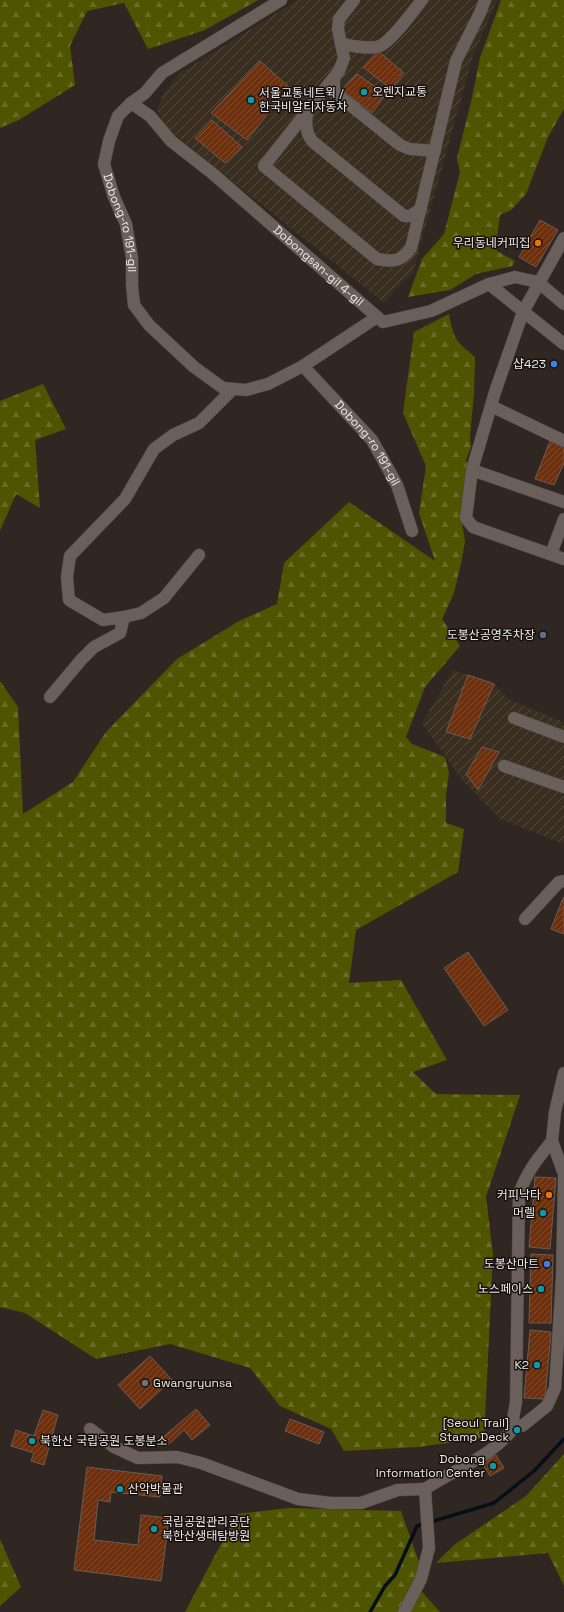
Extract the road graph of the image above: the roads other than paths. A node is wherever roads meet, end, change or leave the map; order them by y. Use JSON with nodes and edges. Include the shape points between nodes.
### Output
{"nodes":[{"id":1,"x":281,"y":0,"type":"edge"},
{"id":2,"x":354,"y":0,"type":"edge"},
{"id":3,"x":422,"y":0,"type":"edge"},
{"id":4,"x":486,"y":0,"type":"edge"},
{"id":5,"x":342,"y":44,"type":"junction"},
{"id":6,"x":334,"y":78,"type":"junction"},
{"id":7,"x":130,"y":103,"type":"junction"},
{"id":8,"x":307,"y":112,"type":"junction"},
{"id":9,"x":435,"y":151,"type":"junction"},
{"id":10,"x":421,"y":209,"type":"junction"},
{"id":11,"x":564,"y":239,"type":"edge"},
{"id":12,"x":538,"y":282,"type":"junction"},
{"id":13,"x":489,"y":284,"type":"junction"},
{"id":14,"x":564,"y":304,"type":"edge"},
{"id":15,"x":523,"y":312,"type":"junction"},
{"id":16,"x":377,"y":317,"type":"junction"},
{"id":17,"x":564,"y":344,"type":"edge"},
{"id":18,"x":303,"y":366,"type":"junction"},
{"id":19,"x":233,"y":389,"type":"junction"},
{"id":20,"x":491,"y":406,"type":"junction"},
{"id":21,"x":564,"y":441,"type":"edge"},
{"id":22,"x":472,"y":470,"type":"junction"},
{"id":23,"x":564,"y":502,"type":"edge"},
{"id":24,"x":564,"y":519,"type":"edge"},
{"id":25,"x":412,"y":532,"type":"dead end"},
{"id":26,"x":551,"y":554,"type":"junction"},
{"id":27,"x":199,"y":555,"type":"dead end"},
{"id":28,"x":564,"y":559,"type":"edge"},
{"id":29,"x":124,"y":617,"type":"junction"},
{"id":30,"x":50,"y":697,"type":"dead end"},
{"id":31,"x":514,"y":718,"type":"dead end"},
{"id":32,"x":564,"y":737,"type":"edge"},
{"id":33,"x":504,"y":766,"type":"dead end"},
{"id":34,"x":564,"y":787,"type":"edge"},
{"id":35,"x":564,"y":881,"type":"edge"},
{"id":36,"x":525,"y":919,"type":"dead end"},
{"id":37,"x":564,"y":1074,"type":"edge"},
{"id":38,"x":552,"y":1141,"type":"junction"},
{"id":39,"x":564,"y":1174,"type":"edge"},
{"id":40,"x":564,"y":1177,"type":"edge"},
{"id":41,"x":515,"y":1426,"type":"junction"},
{"id":42,"x":90,"y":1430,"type":"dead end"},
{"id":43,"x":426,"y":1489,"type":"junction"},
{"id":44,"x":404,"y":1612,"type":"edge"}],
"edges":[{"from":1,"to":7,"type":"street","name":"Dobong-ro 191-gil","via":[[162,72],[145,93]]},
{"from":2,"to":5,"type":"street","via":[[339,19],[338,29]]},
{"from":3,"to":5,"type":"street","via":[[391,38],[378,48]]},
{"from":4,"to":9,"type":"street","via":[[456,61]]},
{"from":5,"to":6,"type":"street","via":[[344,58],[340,71]]},
{"from":6,"to":8,"type":"street"},
{"from":6,"to":9,"type":"street","via":[[334,92],[400,145],[410,149]]},
{"from":7,"to":16,"type":"street","name":"Dobongsan-gil 4-gil","via":[[150,116],[171,141],[212,173]]},
{"from":7,"to":19,"type":"street","name":"Dobong-ro 191-gil","via":[[118,116],[108,141],[104,164],[126,224],[132,258],[134,305],[149,325],[194,367],[223,388]]},
{"from":8,"to":10,"type":"street","via":[[305,127],[312,141],[404,216],[410,216]]},
{"from":8,"to":10,"type":"street","via":[[264,166],[377,260],[388,261],[405,256],[411,248]]},
{"from":9,"to":10,"type":"street"},
{"from":11,"to":12,"type":"street"},
{"from":12,"to":13,"type":"street","via":[[515,277]]},
{"from":12,"to":14,"type":"street"},
{"from":12,"to":15,"type":"street"},
{"from":13,"to":15,"type":"street"},
{"from":13,"to":16,"type":"street","via":[[431,310],[383,322]]},
{"from":15,"to":17,"type":"street"},
{"from":15,"to":20,"type":"street"},
{"from":16,"to":18,"type":"street","name":"Dobong-ro 191-gil"},
{"from":18,"to":19,"type":"street","name":"Dobong-ro 191-gil","via":[[268,384],[246,390]]},
{"from":18,"to":25,"type":"street","name":"Dobong-ro 191-gil","via":[[372,440],[397,485]]},
{"from":19,"to":29,"type":"street","via":[[199,423],[173,435],[154,449],[125,500],[70,556],[67,578],[69,600],[103,620]]},
{"from":20,"to":21,"type":"street"},
{"from":20,"to":22,"type":"street"},
{"from":22,"to":23,"type":"street"},
{"from":22,"to":26,"type":"street","via":[[466,518],[473,527]]},
{"from":24,"to":26,"type":"street"},
{"from":26,"to":28,"type":"street"},
{"from":27,"to":29,"type":"street","via":[[164,598],[141,613]]},
{"from":29,"to":30,"type":"street","via":[[120,633],[94,647]]},
{"from":31,"to":32,"type":"street"},
{"from":33,"to":34,"type":"street"},
{"from":35,"to":36,"type":"street","via":[[559,882]]},
{"from":37,"to":38,"type":"street","via":[[555,1112]]},
{"from":38,"to":39,"type":"street"},
{"from":38,"to":41,"type":"street","via":[[532,1165],[519,1194],[516,1402],[513,1419]]},
{"from":40,"to":41,"type":"street","via":[[556,1388],[548,1406],[522,1426]]},
{"from":41,"to":43,"type":"street","via":[[507,1438],[496,1446]]},
{"from":42,"to":43,"type":"street","via":[[114,1447],[138,1458],[177,1457],[202,1462],[298,1499],[361,1503],[398,1490]]},
{"from":43,"to":44,"type":"street","via":[[429,1548],[420,1579]]}]}
